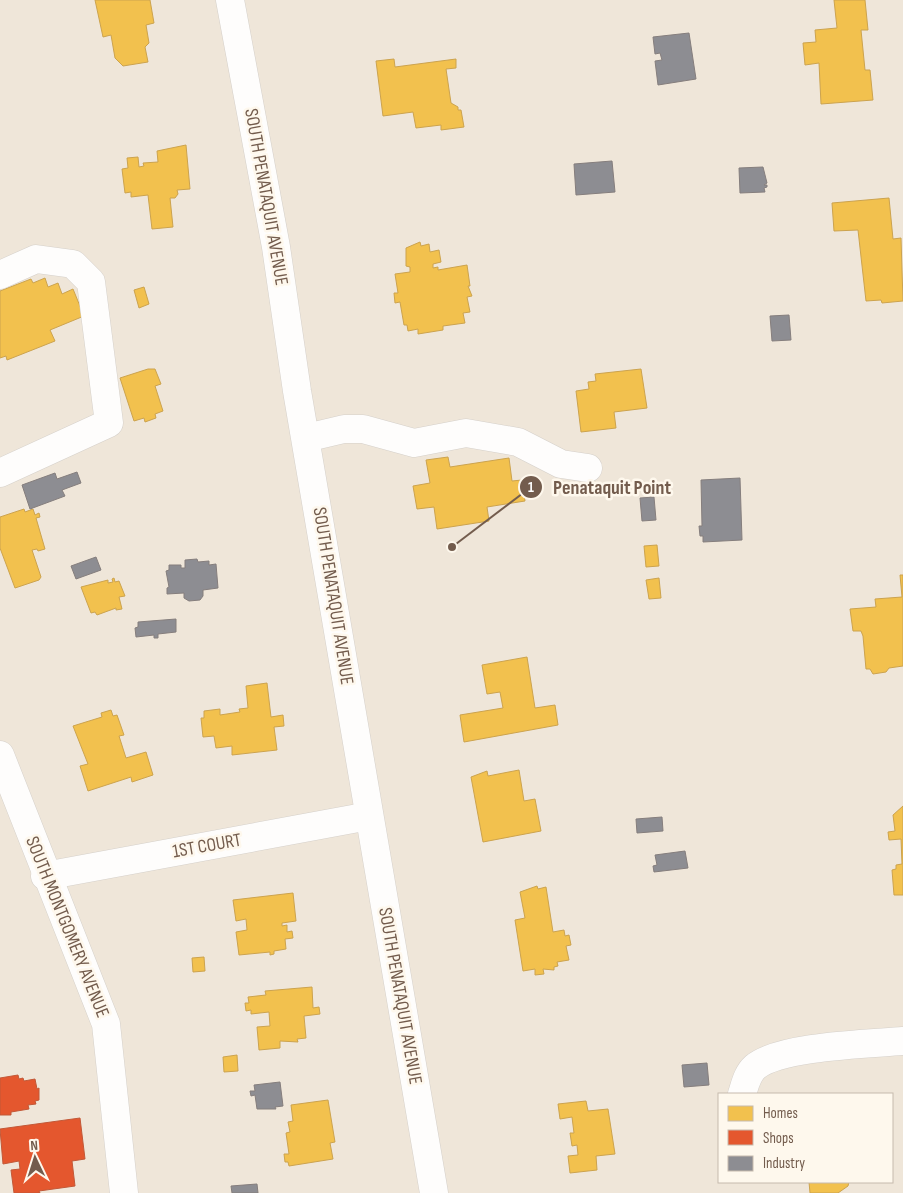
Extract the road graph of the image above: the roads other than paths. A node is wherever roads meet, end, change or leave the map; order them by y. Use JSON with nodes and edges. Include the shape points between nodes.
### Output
{"nodes":[{"id":1,"x":230,"y":0,"type":"edge"},
{"id":2,"x":0,"y":275,"type":"edge"},
{"id":3,"x":306,"y":438,"type":"junction"},
{"id":4,"x":588,"y":468,"type":"dead end"},
{"id":5,"x":0,"y":474,"type":"edge"},
{"id":6,"x":0,"y":755,"type":"edge"},
{"id":7,"x":369,"y":816,"type":"junction"},
{"id":8,"x":46,"y":876,"type":"junction"},
{"id":9,"x":903,"y":1041,"type":"edge"},
{"id":10,"x":742,"y":1093,"type":"edge"},
{"id":11,"x":124,"y":1193,"type":"edge"},
{"id":12,"x":434,"y":1193,"type":"edge"}],
"edges":[{"from":1,"to":3,"type":"street","name":"SOUTH PENATAQUIT AVENUE","via":[[276,247]]},
{"from":2,"to":5,"type":"street","via":[[36,259],[73,264],[91,282],[109,423]]},
{"from":3,"to":4,"type":"street","via":[[344,429],[363,429],[414,443],[466,433],[518,442],[560,464]]},
{"from":3,"to":7,"type":"street","name":"SOUTH PENATAQUIT AVENUE"},
{"from":6,"to":8,"type":"street","name":"SOUTH MONTGOMERY AVENUE"},
{"from":7,"to":8,"type":"street","name":"1ST COURT"},
{"from":7,"to":12,"type":"street","name":"SOUTH PENATAQUIT AVENUE"},
{"from":8,"to":11,"type":"street","name":"SOUTH MONTGOMERY AVENUE","via":[[106,1024]]},
{"from":9,"to":10,"type":"street","via":[[776,1056],[755,1067],[746,1079]]}]}
